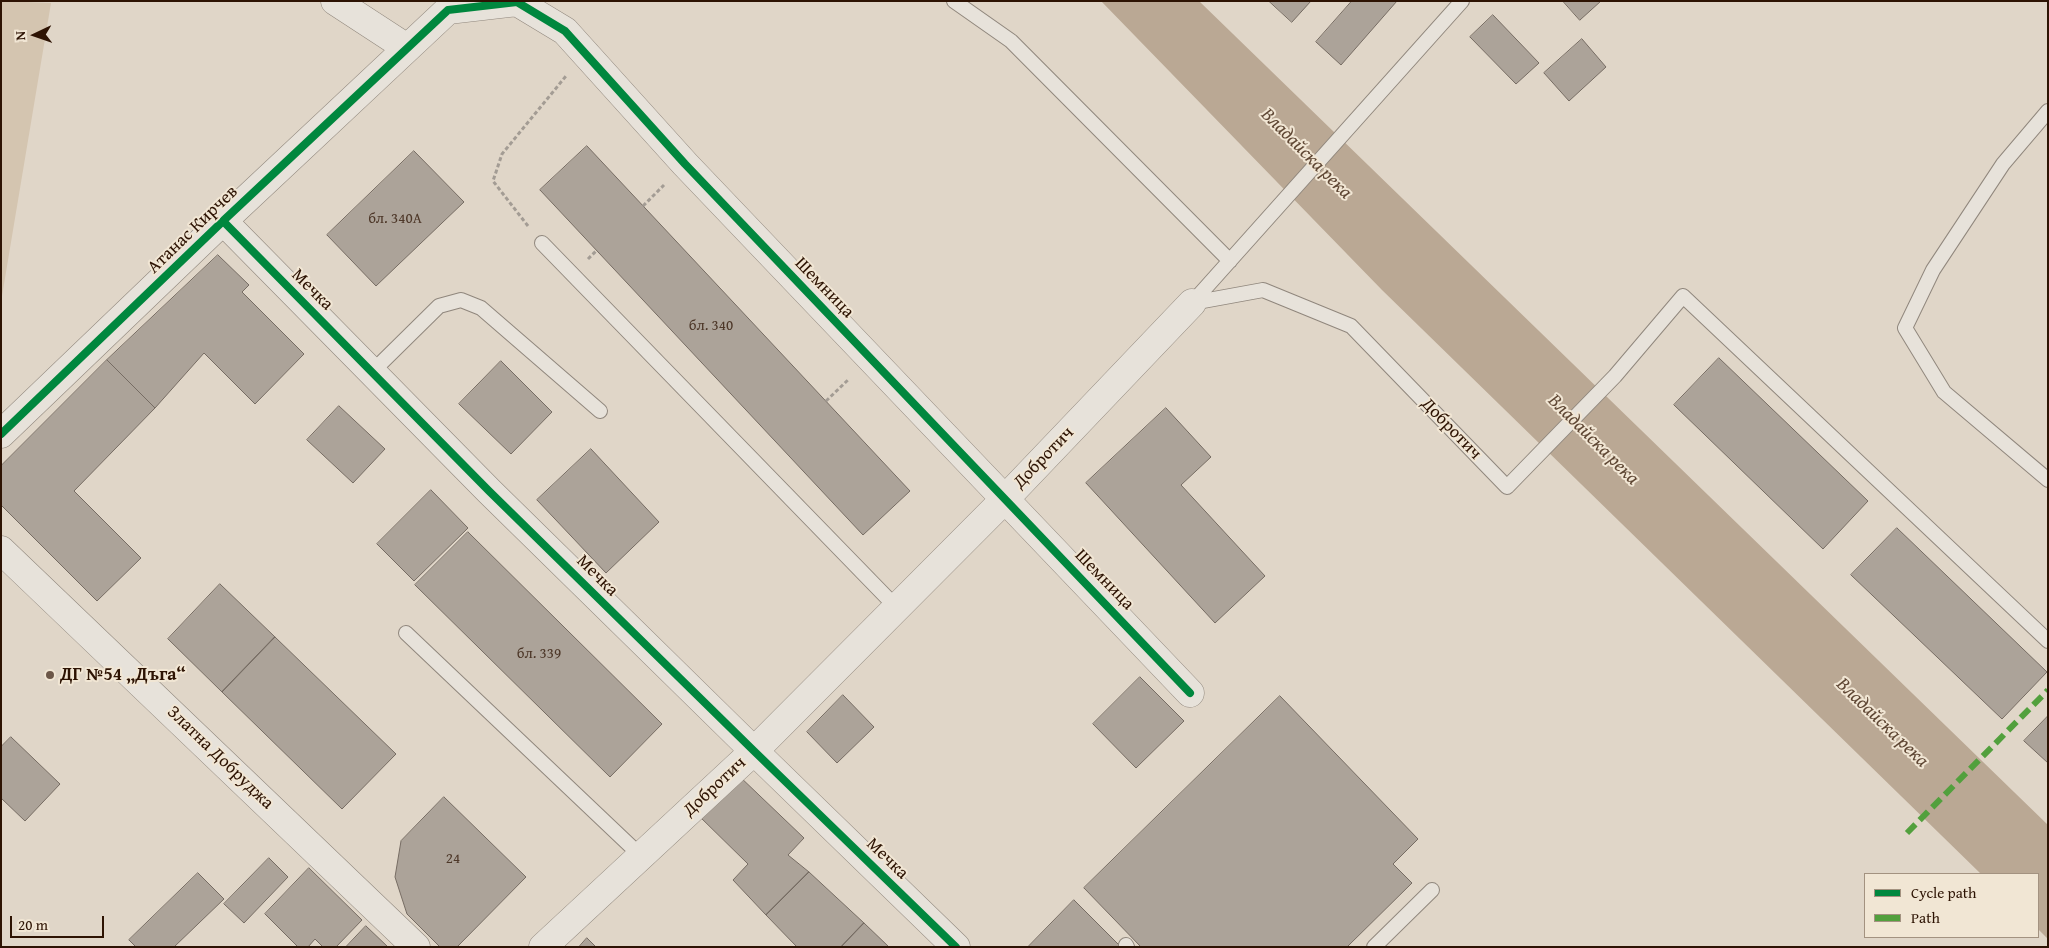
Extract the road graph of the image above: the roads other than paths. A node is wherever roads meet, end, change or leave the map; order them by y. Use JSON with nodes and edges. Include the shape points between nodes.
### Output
{"nodes":[{"id":1,"x":334,"y":1,"type":"edge"},
{"id":2,"x":954,"y":1,"type":"edge"},
{"id":3,"x":1462,"y":1,"type":"edge"},
{"id":4,"x":407,"y":48,"type":"junction"},
{"id":5,"x":2048,"y":111,"type":"edge"},
{"id":6,"x":223,"y":221,"type":"junction"},
{"id":7,"x":542,"y":242,"type":"road end"},
{"id":8,"x":1230,"y":261,"type":"junction"},
{"id":9,"x":1192,"y":303,"type":"junction"},
{"id":10,"x":372,"y":372,"type":"junction"},
{"id":11,"x":600,"y":411,"type":"dead end"},
{"id":12,"x":1,"y":434,"type":"edge"},
{"id":13,"x":2048,"y":480,"type":"edge"},
{"id":14,"x":1005,"y":499,"type":"junction"},
{"id":15,"x":1,"y":550,"type":"edge"},
{"id":16,"x":897,"y":608,"type":"junction"},
{"id":17,"x":406,"y":633,"type":"dead end"},
{"id":18,"x":2048,"y":641,"type":"edge"},
{"id":19,"x":1190,"y":693,"type":"dead end"},
{"id":20,"x":754,"y":752,"type":"junction"},
{"id":21,"x":641,"y":856,"type":"junction"},
{"id":22,"x":1432,"y":890,"type":"dead end"},
{"id":23,"x":416,"y":947,"type":"edge"},
{"id":24,"x":543,"y":947,"type":"edge"},
{"id":25,"x":956,"y":947,"type":"edge"},
{"id":26,"x":1374,"y":947,"type":"edge"}],
"edges":[{"from":1,"to":4,"type":"street"},
{"from":2,"to":8,"type":"lane","via":[[1011,41]]},
{"from":3,"to":8,"type":"lane"},
{"from":4,"to":6,"type":"street","name":"Атанас Кирчев"},
{"from":4,"to":14,"type":"street","name":"Шемница","via":[[448,10],[517,2],[565,31],[685,164]]},
{"from":5,"to":13,"type":"lane","via":[[1997,172],[1933,270],[1905,328],[1944,392]]},
{"from":6,"to":10,"type":"street","name":"Мечка"},
{"from":6,"to":12,"type":"street","name":"Атанас Кирчев"},
{"from":7,"to":16,"type":"lane"},
{"from":8,"to":9,"type":"lane"},
{"from":9,"to":14,"type":"street","name":"Добротич"},
{"from":9,"to":18,"type":"lane","name":"Добротич","via":[[1263,290],[1351,326],[1508,487],[1615,376],[1683,296]]},
{"from":10,"to":11,"type":"lane","via":[[439,306],[461,300],[481,308]]},
{"from":10,"to":20,"type":"street","name":"Мечка"},
{"from":14,"to":16,"type":"street","name":"Добротич"},
{"from":14,"to":19,"type":"street","name":"Шемница"},
{"from":15,"to":23,"type":"street","name":"Златна Добруджа"},
{"from":16,"to":20,"type":"street","name":"Добротич"},
{"from":17,"to":21,"type":"lane"},
{"from":20,"to":21,"type":"street","name":"Добротич"},
{"from":20,"to":25,"type":"street","name":"Мечка"},
{"from":21,"to":24,"type":"street","name":"Добротич"},
{"from":22,"to":26,"type":"lane"}]}
